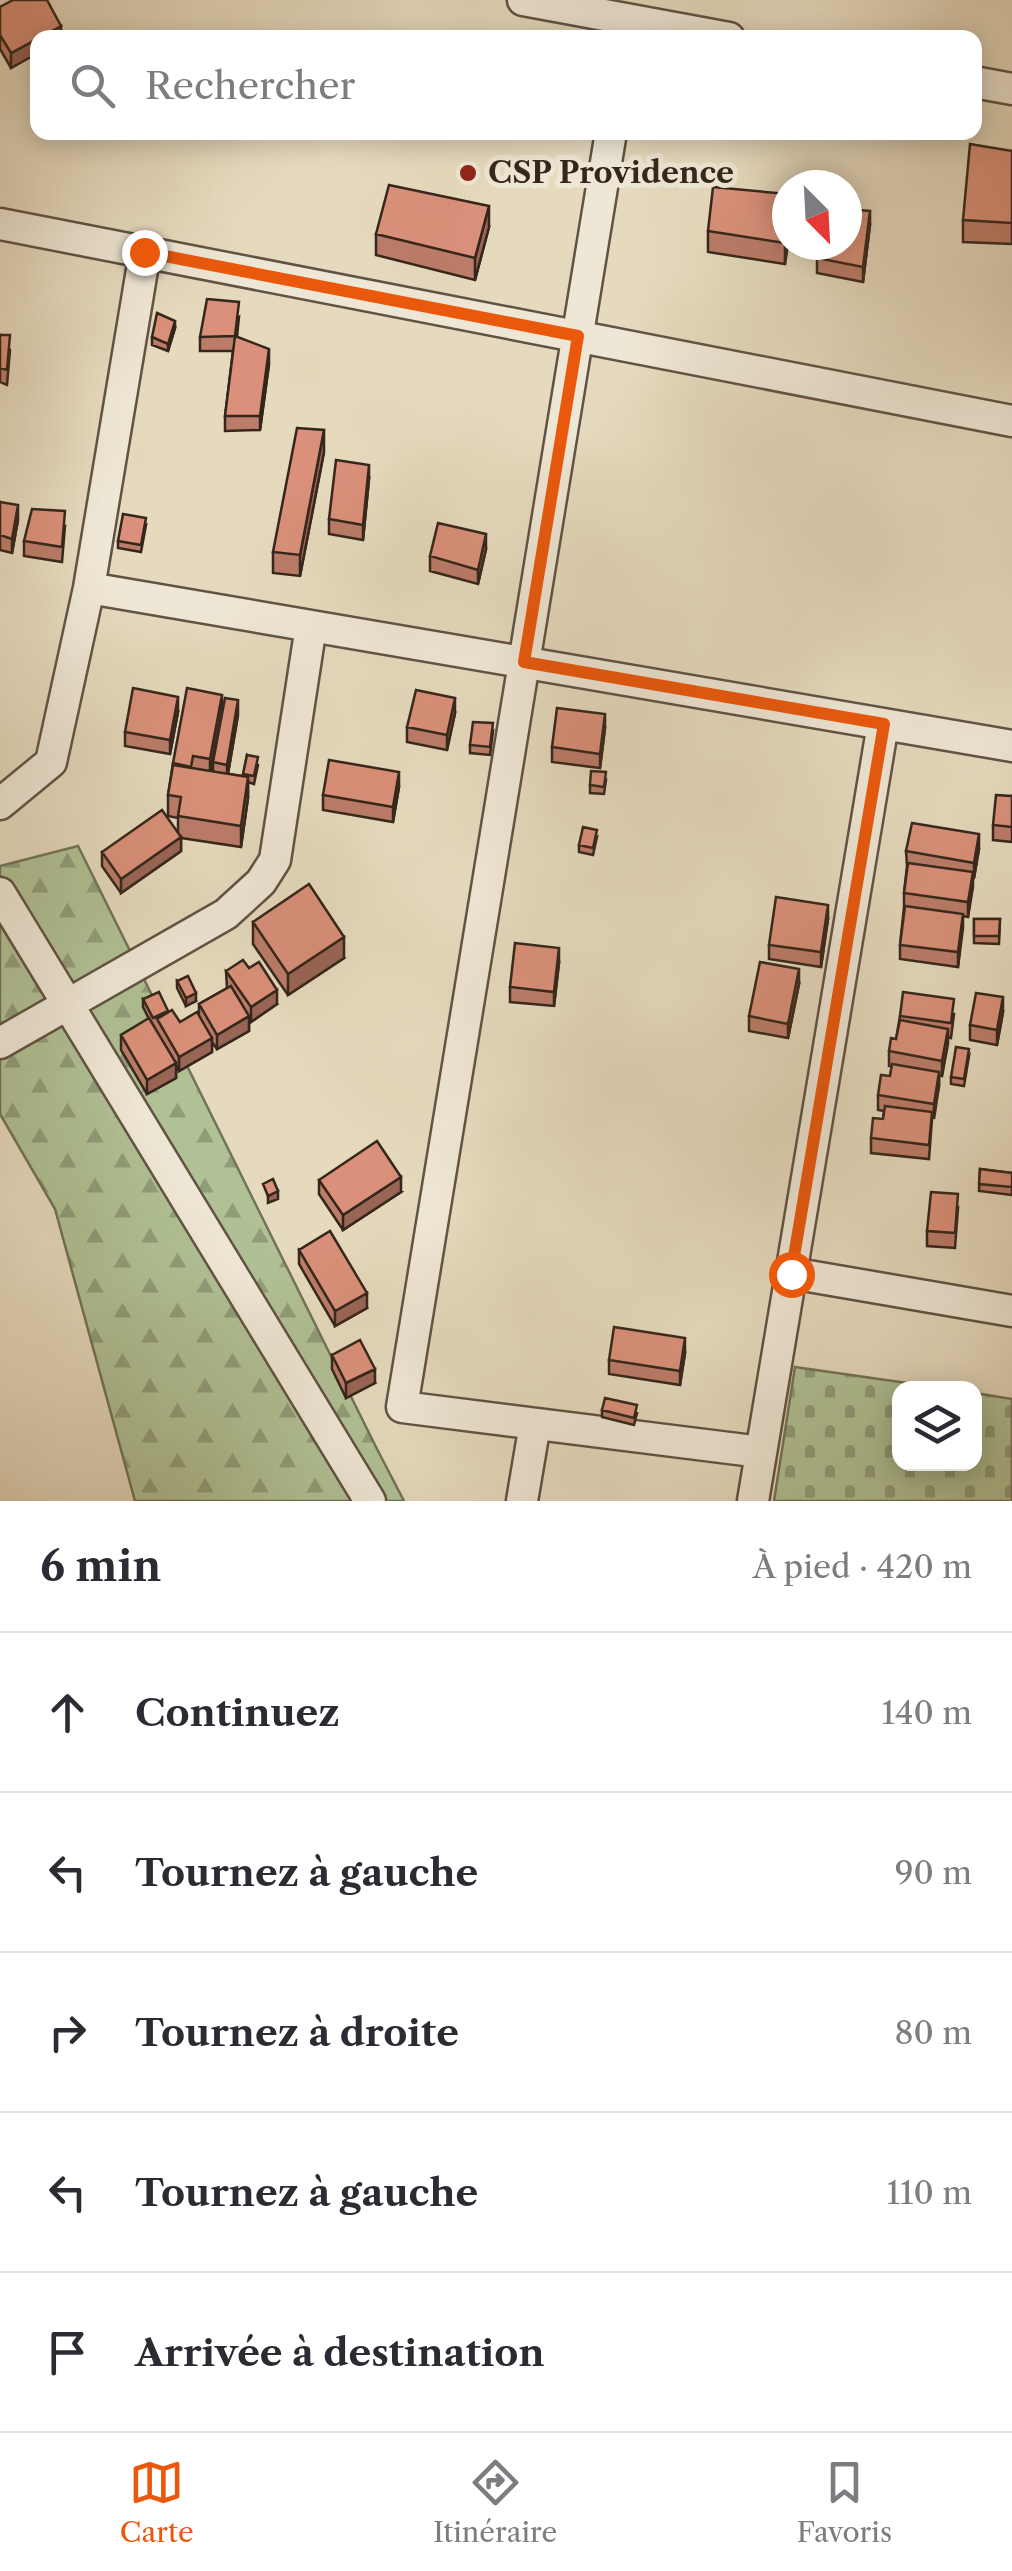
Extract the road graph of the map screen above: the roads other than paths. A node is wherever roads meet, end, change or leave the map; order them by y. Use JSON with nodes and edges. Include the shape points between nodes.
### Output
{"nodes":[{"id":1,"x":523,"y":0,"type":"edge"},
{"id":2,"x":629,"y":19,"type":"edge"},
{"id":3,"x":687,"y":30,"type":"edge"},
{"id":4,"x":982,"y":83,"type":"edge"},
{"id":5,"x":1012,"y":89,"type":"edge"},
{"id":6,"x":610,"y":140,"type":"edge"},
{"id":7,"x":0,"y":224,"type":"edge"},
{"id":8,"x":144,"y":252,"type":"junction"},
{"id":9,"x":578,"y":336,"type":"junction"},
{"id":10,"x":1012,"y":420,"type":"edge"},
{"id":11,"x":88,"y":588,"type":"junction"},
{"id":12,"x":310,"y":626,"type":"junction"},
{"id":13,"x":524,"y":662,"type":"junction"},
{"id":14,"x":884,"y":724,"type":"junction"},
{"id":15,"x":1012,"y":746,"type":"edge"},
{"id":16,"x":0,"y":804,"type":"edge"},
{"id":17,"x":0,"y":893,"type":"edge"},
{"id":18,"x":67,"y":1003,"type":"junction"},
{"id":19,"x":0,"y":1043,"type":"edge"},
{"id":20,"x":791,"y":1274,"type":"junction"},
{"id":21,"x":1012,"y":1311,"type":"edge"},
{"id":22,"x":536,"y":1424,"type":"junction"},
{"id":23,"x":761,"y":1452,"type":"junction"},
{"id":24,"x":370,"y":1501,"type":"edge"},
{"id":25,"x":522,"y":1501,"type":"edge"},
{"id":26,"x":753,"y":1501,"type":"edge"}],
"edges":[{"from":1,"to":2,"type":"street"},
{"from":2,"to":3,"type":"street"},
{"from":4,"to":5,"type":"street"},
{"from":6,"to":9,"type":"street"},
{"from":7,"to":8,"type":"street"},
{"from":8,"to":9,"type":"street"},
{"from":8,"to":11,"type":"street"},
{"from":9,"to":10,"type":"street"},
{"from":9,"to":13,"type":"street"},
{"from":11,"to":12,"type":"street"},
{"from":11,"to":16,"type":"street","via":[[50,762]]},
{"from":12,"to":13,"type":"street"},
{"from":12,"to":18,"type":"street","via":[[275,860],[261,882],[226,914]]},
{"from":13,"to":14,"type":"street"},
{"from":13,"to":22,"type":"street","via":[[402,1407]]},
{"from":14,"to":15,"type":"street"},
{"from":14,"to":20,"type":"street"},
{"from":17,"to":18,"type":"street"},
{"from":18,"to":19,"type":"street"},
{"from":18,"to":24,"type":"street"},
{"from":20,"to":21,"type":"street"},
{"from":20,"to":23,"type":"street"},
{"from":22,"to":23,"type":"street"},
{"from":22,"to":25,"type":"street"},
{"from":23,"to":26,"type":"street"}]}
